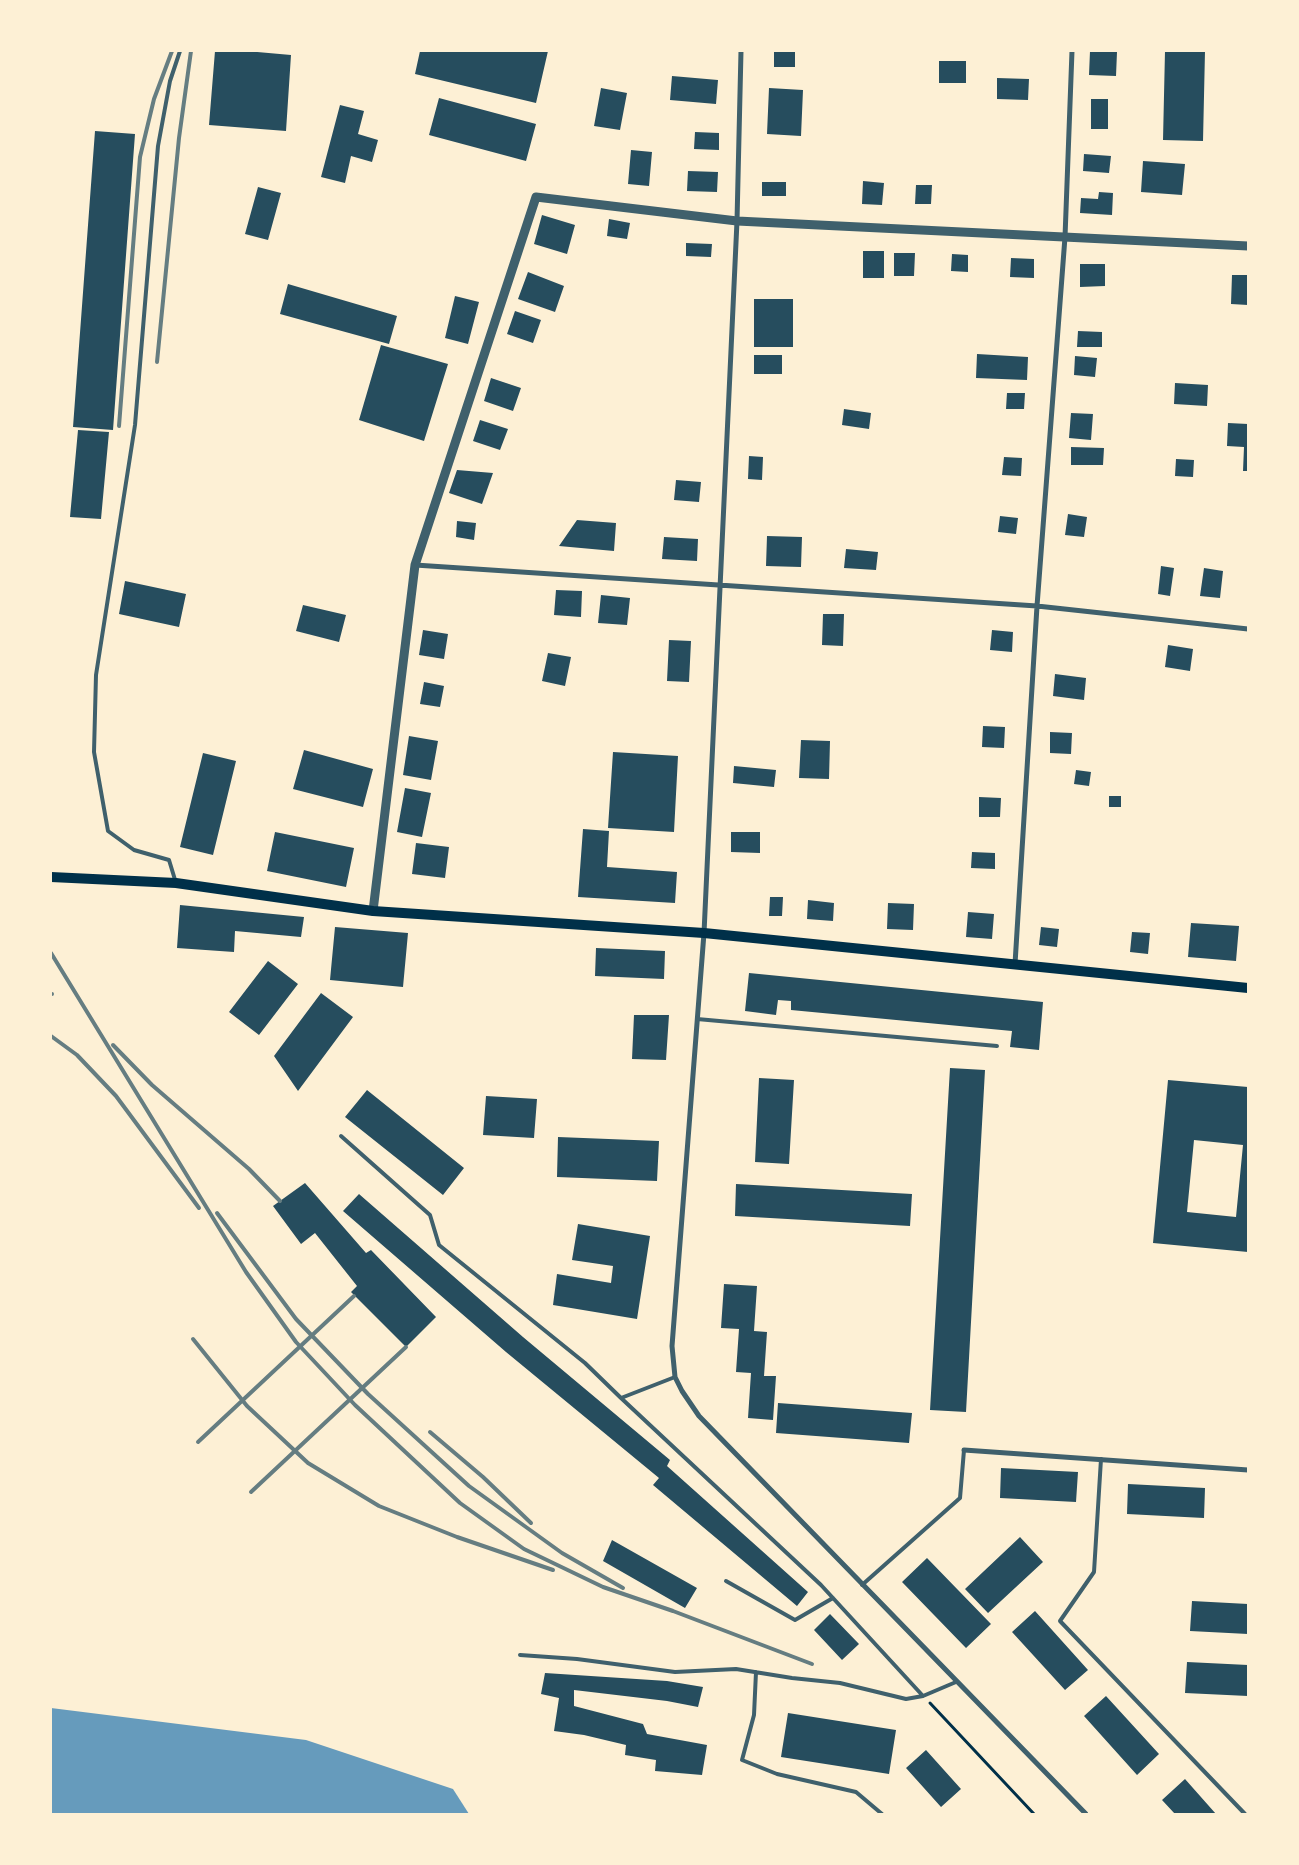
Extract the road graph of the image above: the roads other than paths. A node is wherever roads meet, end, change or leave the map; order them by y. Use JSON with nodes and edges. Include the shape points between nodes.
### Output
{"nodes":[{"id":1,"x":180,"y":51,"type":"edge"},
{"id":2,"x":741,"y":51,"type":"edge"},
{"id":3,"x":1072,"y":51,"type":"edge"},
{"id":4,"x":737,"y":221,"type":"junction"},
{"id":5,"x":1065,"y":237,"type":"junction"},
{"id":6,"x":1248,"y":246,"type":"edge"},
{"id":7,"x":415,"y":565,"type":"junction"},
{"id":8,"x":720,"y":585,"type":"junction"},
{"id":9,"x":1036,"y":606,"type":"junction"},
{"id":10,"x":1248,"y":629,"type":"edge"},
{"id":11,"x":51,"y":877,"type":"edge"},
{"id":12,"x":176,"y":883,"type":"junction"},
{"id":13,"x":373,"y":911,"type":"junction"},
{"id":14,"x":704,"y":933,"type":"junction"},
{"id":15,"x":1015,"y":964,"type":"junction"},
{"id":16,"x":1248,"y":988,"type":"edge"},
{"id":17,"x":698,"y":1019,"type":"junction"},
{"id":18,"x":997,"y":1046,"type":"dead end"},
{"id":19,"x":341,"y":1136,"type":"dead end"},
{"id":20,"x":675,"y":1378,"type":"junction"},
{"id":21,"x":621,"y":1398,"type":"junction"},
{"id":22,"x":964,"y":1450,"type":"joint"},
{"id":23,"x":1101,"y":1459,"type":"junction"},
{"id":24,"x":1248,"y":1470,"type":"edge"},
{"id":25,"x":726,"y":1581,"type":"dead end"},
{"id":26,"x":862,"y":1585,"type":"junction"},
{"id":27,"x":833,"y":1598,"type":"junction"},
{"id":28,"x":520,"y":1655,"type":"dead end"},
{"id":29,"x":756,"y":1672,"type":"junction"},
{"id":30,"x":956,"y":1682,"type":"junction"},
{"id":31,"x":922,"y":1696,"type":"junction"},
{"id":32,"x":882,"y":1814,"type":"edge"},
{"id":33,"x":1086,"y":1814,"type":"edge"},
{"id":34,"x":1245,"y":1814,"type":"edge"}],
"edges":[{"from":1,"to":12,"type":"lane","via":[[170,81],[158,146],[135,425],[96,674],[94,752],[108,831],[134,850],[169,860]]},
{"from":2,"to":4,"type":"street"},
{"from":3,"to":5,"type":"street"},
{"from":4,"to":5,"type":"street"},
{"from":4,"to":7,"type":"street","via":[[536,197]]},
{"from":4,"to":8,"type":"street"},
{"from":5,"to":6,"type":"street"},
{"from":5,"to":9,"type":"street"},
{"from":7,"to":8,"type":"street"},
{"from":7,"to":13,"type":"street"},
{"from":8,"to":9,"type":"street"},
{"from":8,"to":14,"type":"street"},
{"from":9,"to":10,"type":"street"},
{"from":9,"to":15,"type":"street"},
{"from":11,"to":12,"type":"main road"},
{"from":12,"to":13,"type":"main road"},
{"from":13,"to":14,"type":"main road"},
{"from":14,"to":15,"type":"main road"},
{"from":14,"to":17,"type":"street"},
{"from":15,"to":16,"type":"main road"},
{"from":17,"to":18,"type":"lane"},
{"from":17,"to":20,"type":"street","via":[[672,1346]]},
{"from":19,"to":21,"type":"lane","via":[[430,1215],[439,1244],[585,1363]]},
{"from":20,"to":21,"type":"lane"},
{"from":20,"to":26,"type":"street","via":[[699,1416]]},
{"from":21,"to":27,"type":"lane"},
{"from":22,"to":23,"type":"street"},
{"from":22,"to":26,"type":"lane","via":[[960,1498]]},
{"from":23,"to":24,"type":"street"},
{"from":23,"to":34,"type":"lane","via":[[1094,1572],[1060,1621]]},
{"from":25,"to":27,"type":"lane","via":[[795,1620]]},
{"from":26,"to":30,"type":"street"},
{"from":27,"to":31,"type":"lane"},
{"from":28,"to":29,"type":"lane","via":[[675,1672],[736,1669]]},
{"from":29,"to":31,"type":"lane","via":[[840,1683],[906,1699]]},
{"from":29,"to":32,"type":"lane","via":[[754,1715],[742,1760],[777,1774],[856,1792]]},
{"from":30,"to":31,"type":"lane"},
{"from":30,"to":33,"type":"street"}]}
